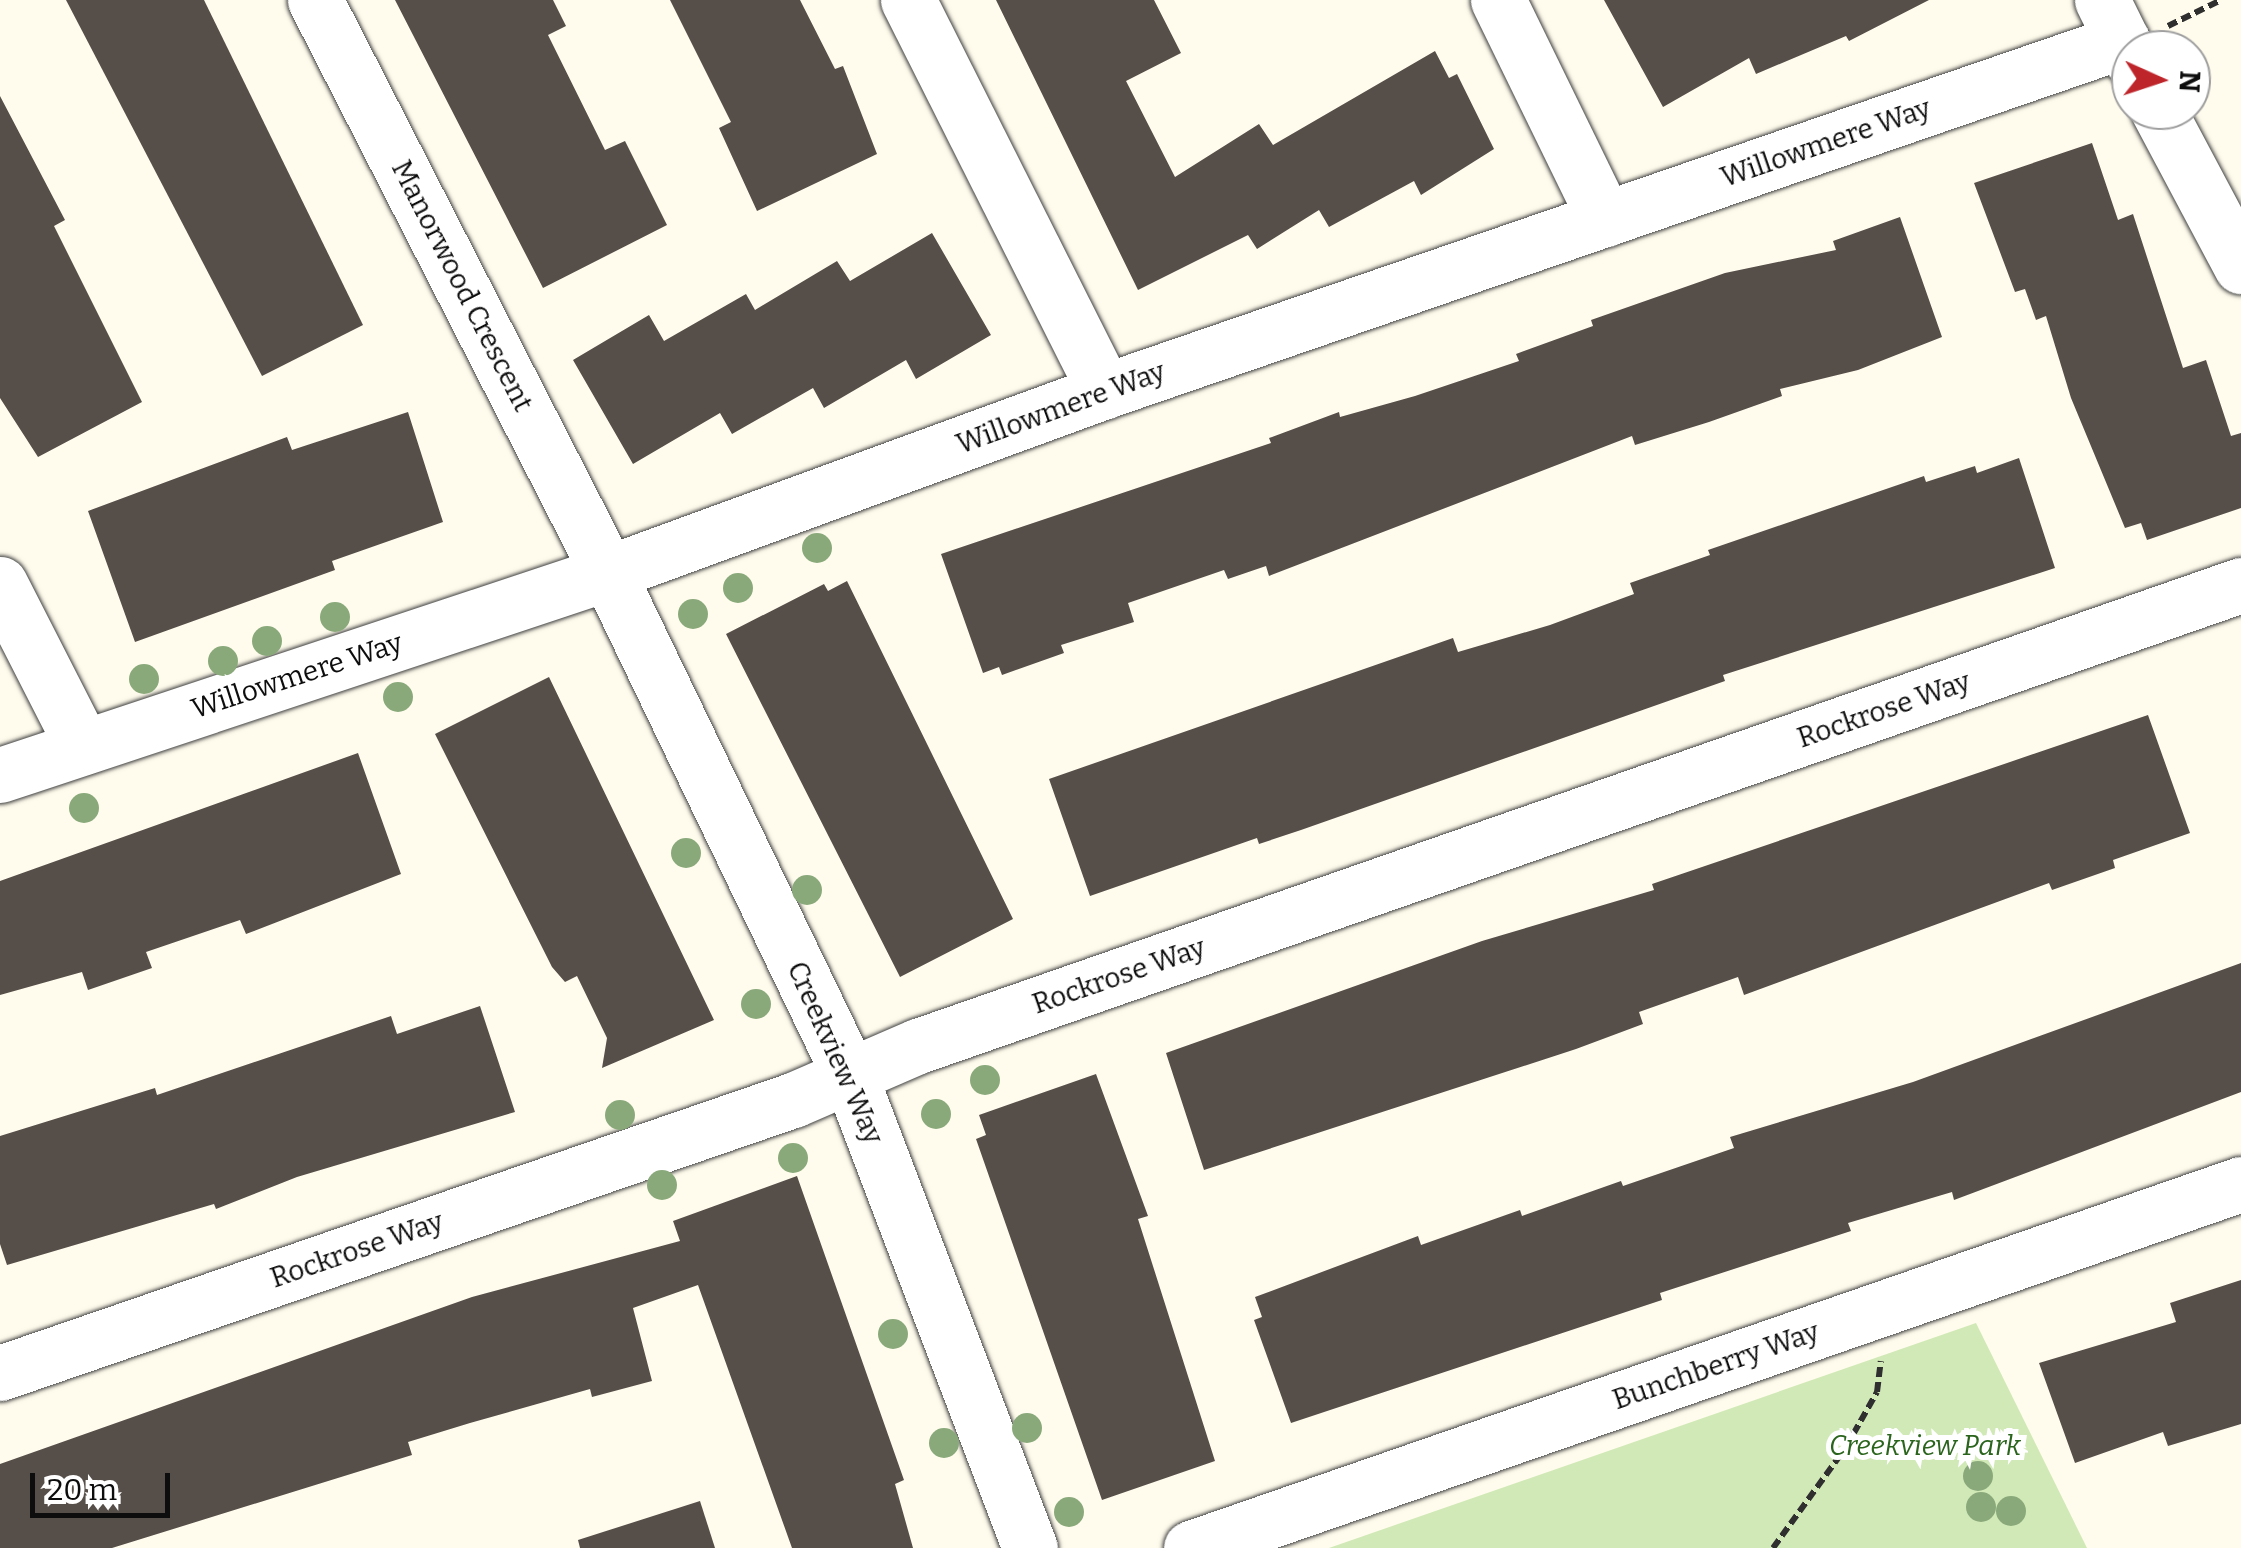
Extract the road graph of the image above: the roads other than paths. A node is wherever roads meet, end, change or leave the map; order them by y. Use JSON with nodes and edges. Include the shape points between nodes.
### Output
{"nodes":[{"id":1,"x":315,"y":0,"type":"edge"},
{"id":2,"x":908,"y":0,"type":"edge"},
{"id":3,"x":1498,"y":0,"type":"edge"},
{"id":4,"x":2111,"y":36,"type":"edge"},
{"id":5,"x":2169,"y":130,"type":"edge"},
{"id":6,"x":1605,"y":219,"type":"junction"},
{"id":7,"x":2241,"y":266,"type":"edge"},
{"id":8,"x":1105,"y":391,"type":"junction"},
{"id":9,"x":608,"y":572,"type":"junction"},
{"id":10,"x":0,"y":584,"type":"edge"},
{"id":11,"x":2241,"y":586,"type":"edge"},
{"id":12,"x":83,"y":748,"type":"junction"},
{"id":13,"x":0,"y":775,"type":"edge"},
{"id":14,"x":850,"y":1076,"type":"junction"},
{"id":15,"x":2241,"y":1184,"type":"edge"},
{"id":16,"x":0,"y":1372,"type":"edge"},
{"id":17,"x":1030,"y":1548,"type":"edge"},
{"id":18,"x":1190,"y":1548,"type":"edge"}],
"edges":[{"from":1,"to":9,"type":"street","name":"Manorwood Crescent"},
{"from":2,"to":8,"type":"street"},
{"from":3,"to":6,"type":"street"},
{"from":4,"to":6,"type":"street","name":"Willowmere Way"},
{"from":5,"to":7,"type":"street"},
{"from":6,"to":8,"type":"street","name":"Willowmere Way"},
{"from":8,"to":9,"type":"street","name":"Willowmere Way"},
{"from":9,"to":12,"type":"street","name":"Willowmere Way"},
{"from":9,"to":14,"type":"street","name":"Creekview Way"},
{"from":10,"to":12,"type":"street"},
{"from":11,"to":14,"type":"street","name":"Rockrose Way","via":[[918,1046]]},
{"from":12,"to":13,"type":"street","name":"Willowmere Way"},
{"from":14,"to":16,"type":"street","name":"Rockrose Way"},
{"from":14,"to":17,"type":"street","name":"Creekview Way"},
{"from":15,"to":18,"type":"street","name":"Bunchberry Way"}]}
